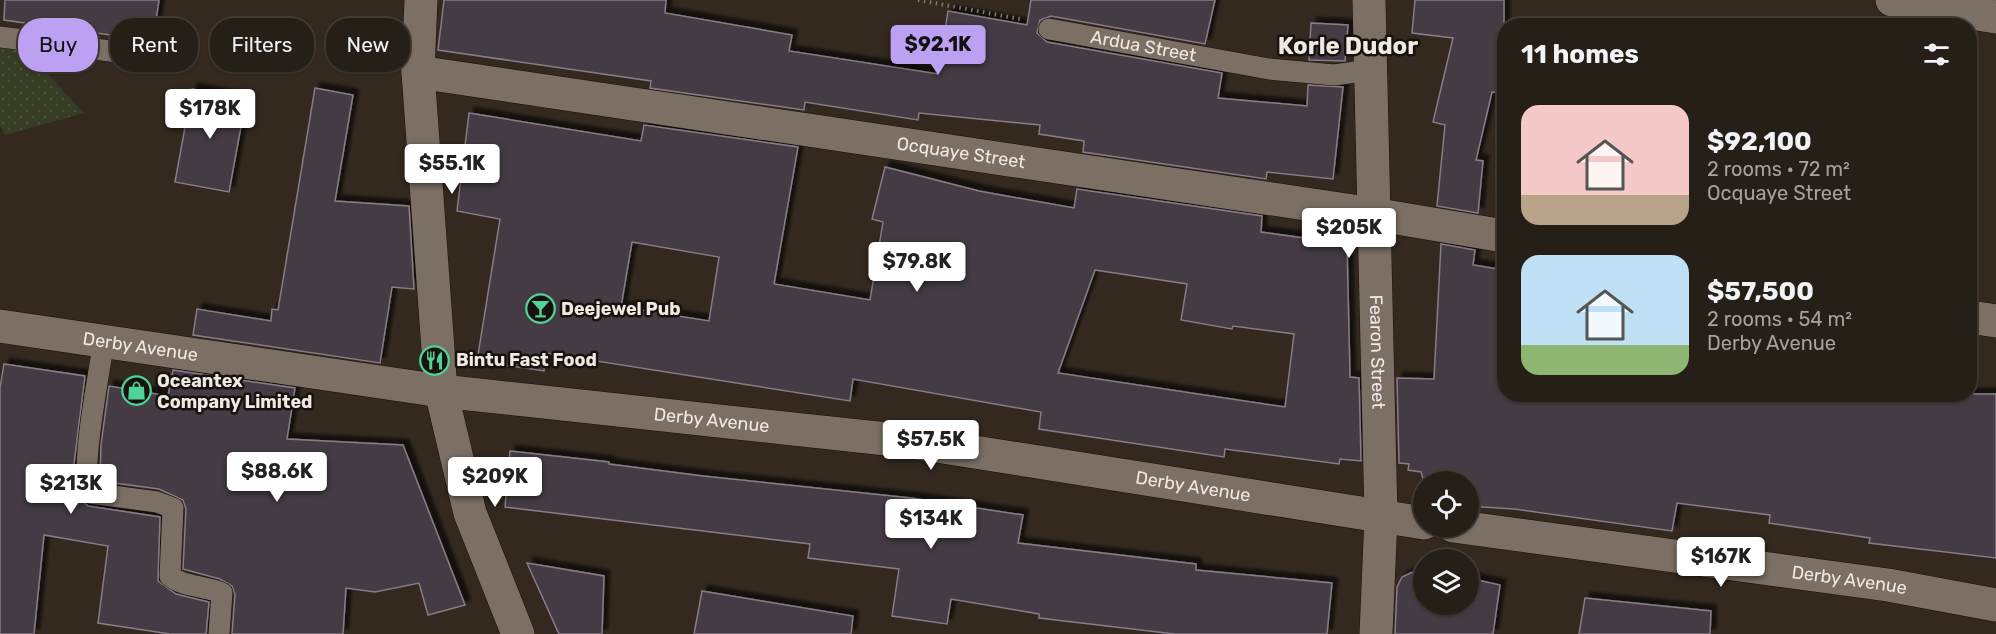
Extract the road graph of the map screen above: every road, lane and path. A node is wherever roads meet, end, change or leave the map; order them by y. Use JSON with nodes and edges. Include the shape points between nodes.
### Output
{"nodes":[{"id":1,"x":421,"y":0,"type":"edge"},
{"id":2,"x":918,"y":0,"type":"edge"},
{"id":3,"x":1369,"y":0,"type":"edge"},
{"id":4,"x":1892,"y":0,"type":"edge"},
{"id":5,"x":1996,"y":17,"type":"edge"},
{"id":6,"x":1049,"y":29,"type":"joint"},
{"id":7,"x":0,"y":37,"type":"edge"},
{"id":8,"x":110,"y":51,"type":"edge"},
{"id":9,"x":1370,"y":70,"type":"junction"},
{"id":10,"x":418,"y":72,"type":"junction"},
{"id":11,"x":1373,"y":214,"type":"junction"},
{"id":12,"x":1497,"y":235,"type":"edge"},
{"id":13,"x":1977,"y":318,"type":"edge"},
{"id":14,"x":1996,"y":321,"type":"edge"},
{"id":15,"x":0,"y":326,"type":"edge"},
{"id":16,"x":104,"y":341,"type":"junction"},
{"id":17,"x":441,"y":391,"type":"junction"},
{"id":18,"x":1381,"y":517,"type":"junction"},
{"id":19,"x":1413,"y":521,"type":"edge"},
{"id":20,"x":1479,"y":530,"type":"edge"},
{"id":21,"x":1996,"y":605,"type":"edge"},
{"id":22,"x":219,"y":634,"type":"edge"},
{"id":23,"x":518,"y":634,"type":"edge"},
{"id":24,"x":1376,"y":634,"type":"edge"}],
"edges":[{"from":1,"to":10,"type":"street"},
{"from":2,"to":6,"type":"path","via":[[1025,19]]},
{"from":3,"to":9,"type":"street","name":"Fearon Street"},
{"from":4,"to":5,"type":"street"},
{"from":6,"to":9,"type":"lane","name":"Ardua Street","via":[[1269,69],[1334,75]]},
{"from":7,"to":8,"type":"lane"},
{"from":9,"to":11,"type":"street","name":"Fearon Street"},
{"from":10,"to":11,"type":"street","name":"Ocquaye Street"},
{"from":10,"to":17,"type":"street"},
{"from":11,"to":12,"type":"street","name":"Ocquaye Street"},
{"from":11,"to":18,"type":"street","name":"Fearon Street"},
{"from":13,"to":14,"type":"street"},
{"from":15,"to":16,"type":"street","name":"Derby Avenue"},
{"from":16,"to":17,"type":"street","name":"Derby Avenue"},
{"from":16,"to":22,"type":"lane","via":[[86,487],[90,493],[157,502],[173,508],[170,576],[222,593]]},
{"from":17,"to":18,"type":"street","name":"Derby Avenue","via":[[905,441]]},
{"from":17,"to":23,"type":"street","via":[[470,513]]},
{"from":18,"to":19,"type":"street","name":"Derby Avenue"},
{"from":18,"to":24,"type":"street","name":"Fearon Street"},
{"from":20,"to":21,"type":"street","name":"Derby Avenue","via":[[1888,585]]}]}
